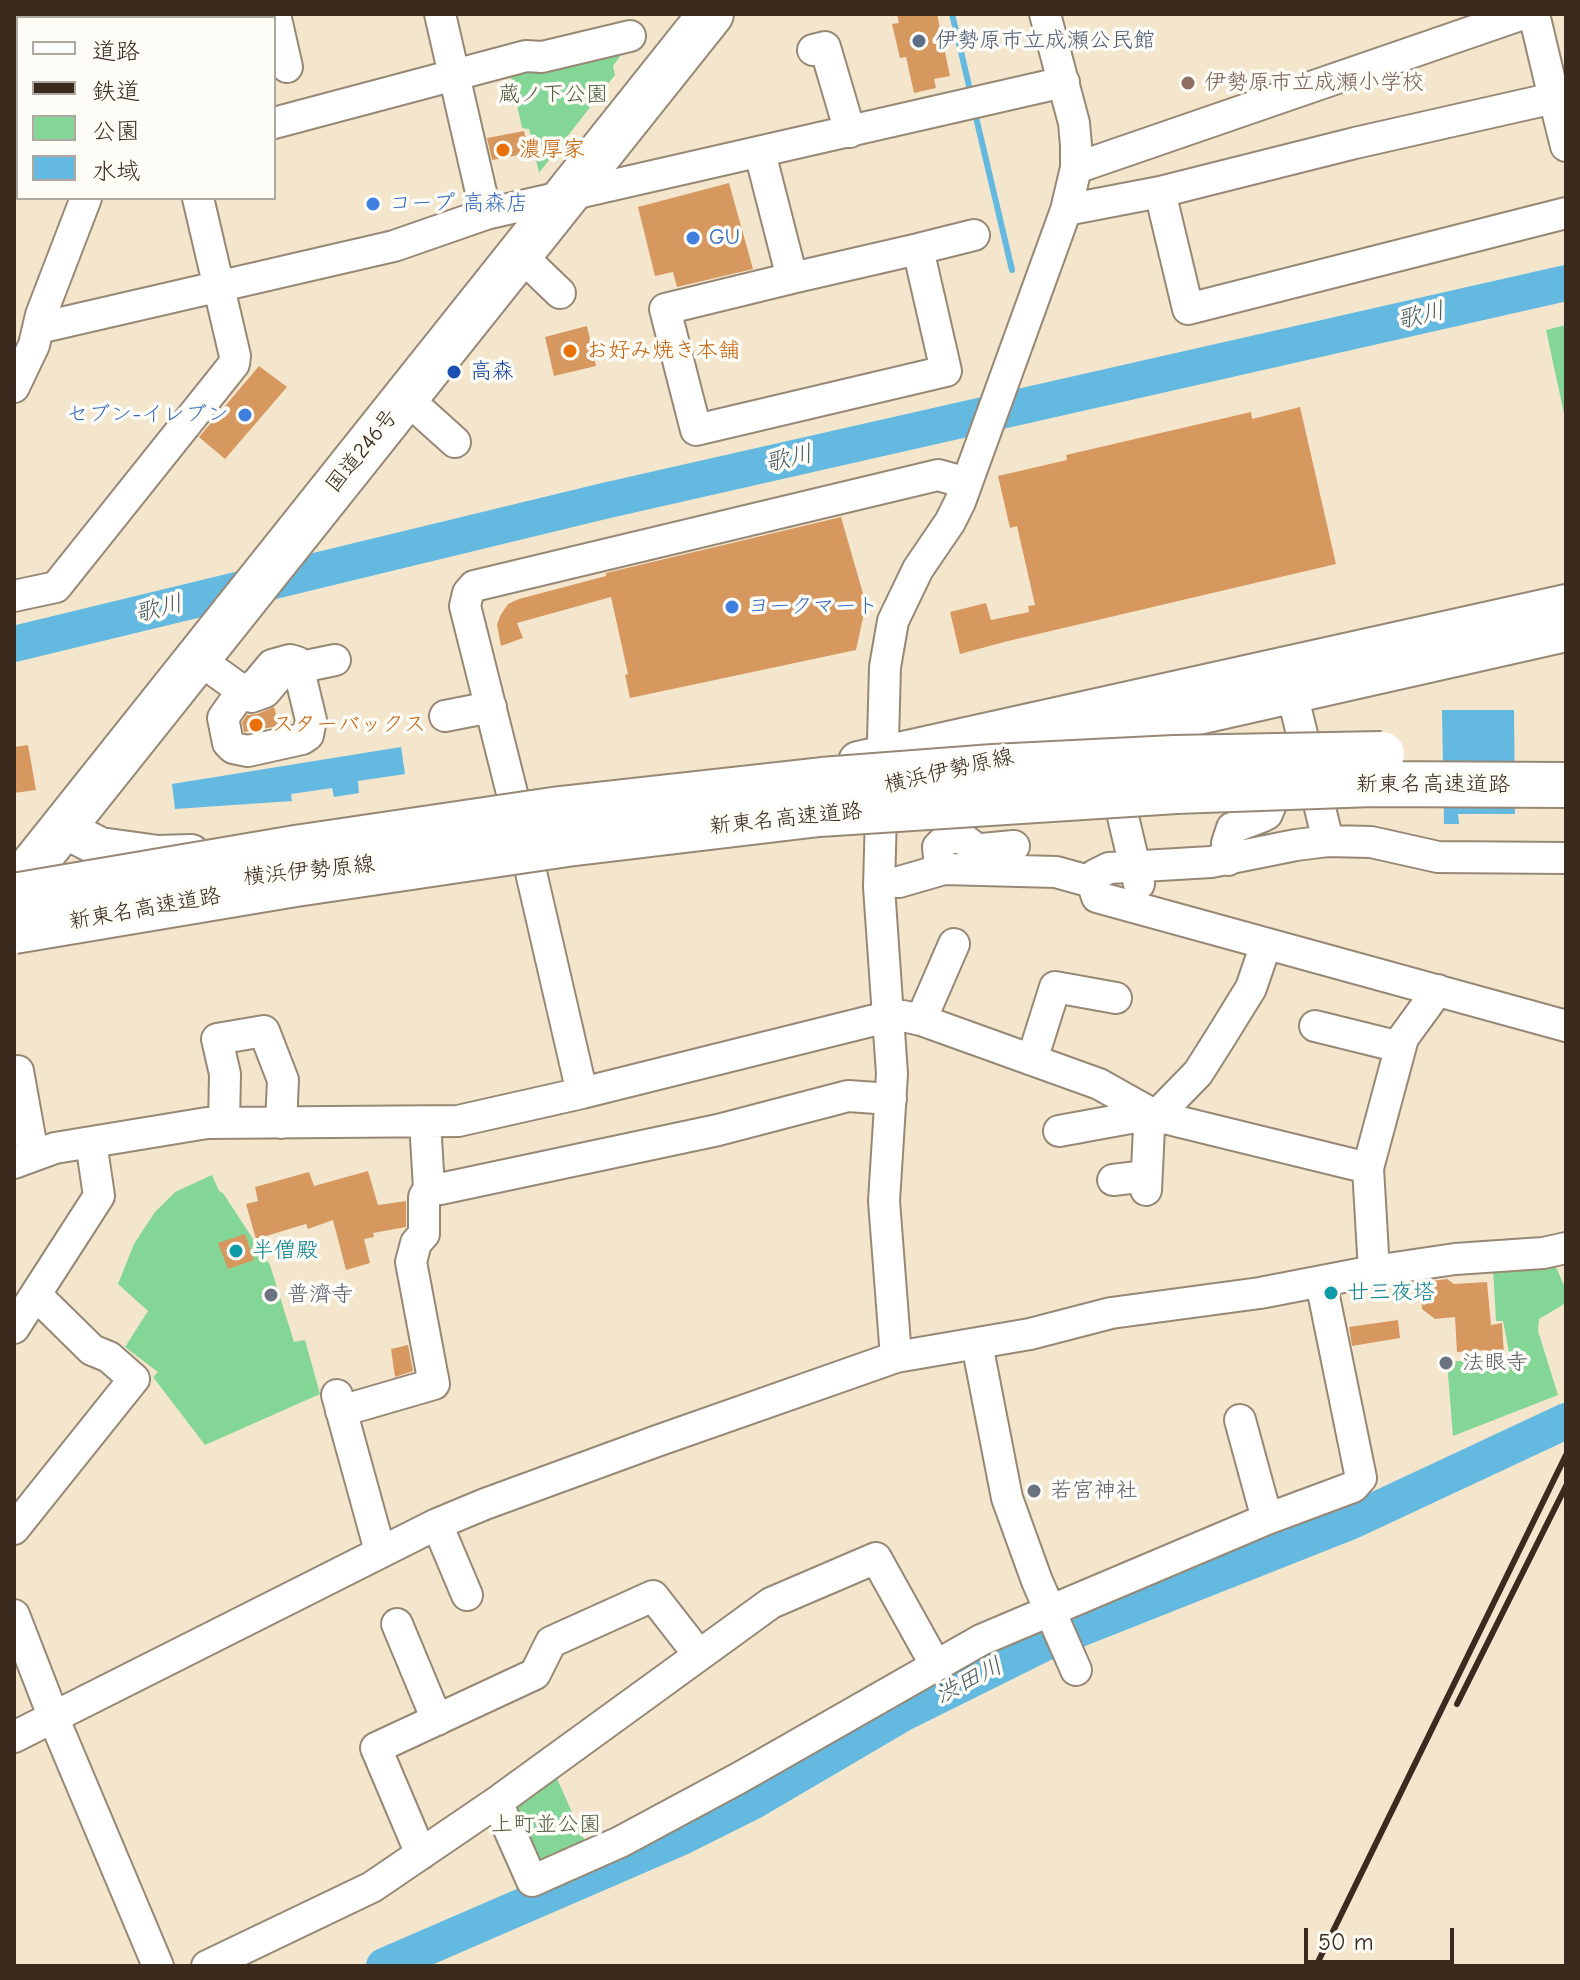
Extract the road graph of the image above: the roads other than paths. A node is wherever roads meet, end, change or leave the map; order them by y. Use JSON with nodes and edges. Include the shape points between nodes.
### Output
{"nodes":[{"id":1,"x":440,"y":14,"type":"edge"},
{"id":2,"x":711,"y":14,"type":"edge"},
{"id":3,"x":1045,"y":14,"type":"edge"},
{"id":4,"x":1523,"y":14,"type":"edge"},
{"id":5,"x":1534,"y":14,"type":"edge"},
{"id":6,"x":276,"y":18,"type":"edge"},
{"id":7,"x":630,"y":36,"type":"dead end"},
{"id":8,"x":826,"y":47,"type":"dead end"},
{"id":9,"x":287,"y":67,"type":"dead end"},
{"id":10,"x":455,"y":75,"type":"junction"},
{"id":11,"x":1064,"y":82,"type":"junction"},
{"id":12,"x":1554,"y":98,"type":"junction"},
{"id":13,"x":276,"y":122,"type":"edge"},
{"id":14,"x":850,"y":132,"type":"junction"},
{"id":15,"x":1566,"y":146,"type":"edge"},
{"id":16,"x":760,"y":153,"type":"junction"},
{"id":17,"x":1076,"y":168,"type":"junction"},
{"id":18,"x":1160,"y":192,"type":"junction"},
{"id":19,"x":566,"y":196,"type":"junction"},
{"id":20,"x":85,"y":200,"type":"edge"},
{"id":21,"x":198,"y":200,"type":"edge"},
{"id":22,"x":1066,"y":210,"type":"junction"},
{"id":23,"x":1566,"y":213,"type":"edge"},
{"id":24,"x":486,"y":214,"type":"junction"},
{"id":25,"x":974,"y":235,"type":"dead end"},
{"id":26,"x":918,"y":249,"type":"junction"},
{"id":27,"x":519,"y":258,"type":"junction"},
{"id":28,"x":792,"y":278,"type":"junction"},
{"id":29,"x":220,"y":288,"type":"junction"},
{"id":30,"x":560,"y":293,"type":"dead end"},
{"id":31,"x":30,"y":327,"type":"edge"},
{"id":32,"x":14,"y":387,"type":"edge"},
{"id":33,"x":405,"y":397,"type":"junction"},
{"id":34,"x":455,"y":442,"type":"dead end"},
{"id":35,"x":967,"y":483,"type":"junction"},
{"id":36,"x":14,"y":596,"type":"edge"},
{"id":37,"x":1566,"y":604,"type":"edge"},
{"id":38,"x":1566,"y":632,"type":"edge"},
{"id":39,"x":209,"y":644,"type":"junction"},
{"id":40,"x":300,"y":667,"type":"junction"},
{"id":41,"x":241,"y":690,"type":"junction"},
{"id":42,"x":1292,"y":693,"type":"junction"},
{"id":43,"x":491,"y":707,"type":"junction"},
{"id":44,"x":445,"y":716,"type":"dead end"},
{"id":45,"x":1104,"y":736,"type":"junction"},
{"id":46,"x":1566,"y":755,"type":"edge"},
{"id":47,"x":882,"y":772,"type":"junction"},
{"id":48,"x":1566,"y":785,"type":"edge"},
{"id":49,"x":1271,"y":804,"type":"dead end"},
{"id":50,"x":521,"y":829,"type":"junction"},
{"id":51,"x":1328,"y":841,"type":"junction"},
{"id":52,"x":53,"y":842,"type":"junction"},
{"id":53,"x":1014,"y":846,"type":"dead end"},
{"id":54,"x":1566,"y":858,"type":"edge"},
{"id":55,"x":1228,"y":860,"type":"junction"},
{"id":56,"x":1135,"y":867,"type":"junction"},
{"id":57,"x":940,"y":870,"type":"junction"},
{"id":58,"x":899,"y":882,"type":"dead end"},
{"id":59,"x":1092,"y":882,"type":"junction"},
{"id":60,"x":14,"y":889,"type":"edge"},
{"id":61,"x":14,"y":896,"type":"edge"},
{"id":62,"x":1145,"y":910,"type":"junction"},
{"id":63,"x":14,"y":931,"type":"edge"},
{"id":64,"x":954,"y":944,"type":"dead end"},
{"id":65,"x":1266,"y":944,"type":"junction"},
{"id":66,"x":1438,"y":990,"type":"junction"},
{"id":67,"x":1116,"y":998,"type":"dead end"},
{"id":68,"x":887,"y":1017,"type":"junction"},
{"id":69,"x":921,"y":1020,"type":"junction"},
{"id":70,"x":1315,"y":1026,"type":"dead end"},
{"id":71,"x":1566,"y":1026,"type":"edge"},
{"id":72,"x":1400,"y":1047,"type":"junction"},
{"id":73,"x":1032,"y":1060,"type":"junction"},
{"id":74,"x":17,"y":1081,"type":"edge"},
{"id":75,"x":582,"y":1093,"type":"junction"},
{"id":76,"x":891,"y":1099,"type":"junction"},
{"id":77,"x":1154,"y":1115,"type":"junction"},
{"id":78,"x":425,"y":1122,"type":"junction"},
{"id":79,"x":224,"y":1123,"type":"junction"},
{"id":80,"x":281,"y":1123,"type":"junction"},
{"id":81,"x":1059,"y":1131,"type":"dead end"},
{"id":82,"x":91,"y":1142,"type":"junction"},
{"id":83,"x":24,"y":1159,"type":"edge"},
{"id":84,"x":1368,"y":1168,"type":"junction"},
{"id":85,"x":1113,"y":1180,"type":"dead end"},
{"id":86,"x":429,"y":1188,"type":"junction"},
{"id":87,"x":1566,"y":1248,"type":"edge"},
{"id":88,"x":1374,"y":1271,"type":"junction"},
{"id":89,"x":1321,"y":1282,"type":"junction"},
{"id":90,"x":36,"y":1295,"type":"junction"},
{"id":91,"x":14,"y":1328,"type":"edge"},
{"id":92,"x":977,"y":1344,"type":"junction"},
{"id":93,"x":896,"y":1357,"type":"junction"},
{"id":94,"x":1240,"y":1420,"type":"dead end"},
{"id":95,"x":1267,"y":1519,"type":"junction"},
{"id":96,"x":437,"y":1524,"type":"junction"},
{"id":97,"x":14,"y":1529,"type":"edge"},
{"id":98,"x":380,"y":1551,"type":"junction"},
{"id":99,"x":467,"y":1595,"type":"dead end"},
{"id":100,"x":1051,"y":1614,"type":"junction"},
{"id":101,"x":14,"y":1615,"type":"edge"},
{"id":102,"x":397,"y":1624,"type":"dead end"},
{"id":103,"x":699,"y":1655,"type":"junction"},
{"id":104,"x":935,"y":1664,"type":"junction"},
{"id":105,"x":1076,"y":1670,"type":"dead end"},
{"id":106,"x":53,"y":1717,"type":"junction"},
{"id":107,"x":437,"y":1720,"type":"junction"},
{"id":108,"x":14,"y":1737,"type":"edge"},
{"id":109,"x":497,"y":1802,"type":"junction"},
{"id":110,"x":421,"y":1854,"type":"junction"},
{"id":111,"x":158,"y":1966,"type":"edge"},
{"id":112,"x":207,"y":1966,"type":"edge"}],
"edges":[{"from":1,"to":10,"type":"street"},
{"from":2,"to":19,"type":"highway","name":"国道246号"},
{"from":3,"to":11,"type":"street"},
{"from":4,"to":17,"type":"street"},
{"from":5,"to":12,"type":"street"},
{"from":6,"to":9,"type":"street"},
{"from":7,"to":10,"type":"street"},
{"from":8,"to":14,"type":"street"},
{"from":10,"to":13,"type":"street"},
{"from":10,"to":24,"type":"street"},
{"from":11,"to":14,"type":"street"},
{"from":11,"to":17,"type":"street","via":[[1074,123]]},
{"from":12,"to":15,"type":"street"},
{"from":12,"to":18,"type":"street"},
{"from":14,"to":16,"type":"street"},
{"from":16,"to":19,"type":"street"},
{"from":16,"to":28,"type":"street"},
{"from":17,"to":22,"type":"street"},
{"from":18,"to":22,"type":"street"},
{"from":18,"to":23,"type":"street","via":[[1188,309]]},
{"from":19,"to":24,"type":"street"},
{"from":19,"to":27,"type":"highway","name":"国道246号"},
{"from":20,"to":31,"type":"street","via":[[41,315]]},
{"from":21,"to":29,"type":"street"},
{"from":22,"to":35,"type":"street"},
{"from":24,"to":29,"type":"street","via":[[394,246]]},
{"from":25,"to":26,"type":"street"},
{"from":26,"to":28,"type":"street"},
{"from":26,"to":28,"type":"street","via":[[946,371],[696,430],[665,309]]},
{"from":27,"to":30,"type":"street"},
{"from":27,"to":33,"type":"highway","name":"国道246号"},
{"from":29,"to":31,"type":"street"},
{"from":29,"to":36,"type":"street","via":[[234,364],[56,587]]},
{"from":31,"to":32,"type":"street"},
{"from":33,"to":34,"type":"street"},
{"from":33,"to":39,"type":"highway","name":"国道246号"},
{"from":35,"to":43,"type":"street","via":[[938,475],[474,586],[465,606]]},
{"from":35,"to":47,"type":"street","via":[[893,621],[885,667]]},
{"from":37,"to":47,"type":"main road","name":"横浜伊勢原線"},
{"from":38,"to":42,"type":"main road","name":"横浜伊勢原線"},
{"from":39,"to":41,"type":"street"},
{"from":39,"to":52,"type":"highway","name":"国道246号"},
{"from":40,"to":41,"type":"street","via":[[282,672],[260,695],[251,697]]},
{"from":40,"to":41,"type":"street","via":[[333,650],[273,652]]},
{"from":40,"to":41,"type":"street","via":[[311,720],[302,739],[248,751],[233,748],[223,718]]},
{"from":42,"to":45,"type":"main road","name":"横浜伊勢原線"},
{"from":42,"to":51,"type":"street"},
{"from":43,"to":44,"type":"street"},
{"from":43,"to":50,"type":"street"},
{"from":45,"to":47,"type":"main road","name":"横浜伊勢原線"},
{"from":45,"to":56,"type":"street"},
{"from":46,"to":61,"type":"highway","name":"新東名高速道路","bridge":true,"via":[[1174,758],[822,780],[544,811]]},
{"from":47,"to":50,"type":"main road","name":"横浜伊勢原線"},
{"from":47,"to":68,"type":"street","via":[[880,927]]},
{"from":48,"to":63,"type":"highway","name":"新東名高速道路","bridge":true,"via":[[1176,791],[819,814],[507,853]]},
{"from":49,"to":55,"type":"street","via":[[1267,814],[1232,828]]},
{"from":50,"to":52,"type":"main road","name":"横浜伊勢原線","via":[[289,877],[153,881],[78,873]]},
{"from":50,"to":75,"type":"street"},
{"from":51,"to":54,"type":"street","via":[[1371,842],[1438,857]]},
{"from":51,"to":55,"type":"street"},
{"from":52,"to":60,"type":"highway","name":"国道246号"},
{"from":53,"to":57,"type":"street","via":[[982,849],[962,838],[947,838],[938,847]]},
{"from":55,"to":56,"type":"street"},
{"from":56,"to":59,"type":"street","via":[[1102,870]]},
{"from":56,"to":62,"type":"street"},
{"from":57,"to":58,"type":"street"},
{"from":57,"to":59,"type":"street","via":[[1056,872]]},
{"from":59,"to":62,"type":"street","via":[[1097,897]]},
{"from":62,"to":65,"type":"street"},
{"from":64,"to":69,"type":"street"},
{"from":65,"to":66,"type":"street"},
{"from":65,"to":77,"type":"street","via":[[1251,988],[1198,1073]]},
{"from":66,"to":71,"type":"street"},
{"from":66,"to":72,"type":"street"},
{"from":67,"to":73,"type":"street","via":[[1055,987]]},
{"from":68,"to":69,"type":"street"},
{"from":68,"to":75,"type":"street"},
{"from":68,"to":76,"type":"street"},
{"from":69,"to":73,"type":"street"},
{"from":70,"to":72,"type":"street"},
{"from":72,"to":84,"type":"street"},
{"from":73,"to":77,"type":"street","via":[[1099,1084]]},
{"from":74,"to":83,"type":"street"},
{"from":75,"to":78,"type":"street","via":[[458,1121]]},
{"from":76,"to":86,"type":"street","via":[[848,1096],[578,1162]]},
{"from":76,"to":93,"type":"street","via":[[884,1201]]},
{"from":77,"to":81,"type":"street"},
{"from":77,"to":84,"type":"street"},
{"from":77,"to":85,"type":"street","via":[[1146,1183]]},
{"from":78,"to":80,"type":"street"},
{"from":78,"to":86,"type":"street"},
{"from":79,"to":80,"type":"street"},
{"from":79,"to":80,"type":"street","via":[[225,1074],[217,1039],[264,1031],[283,1080]]},
{"from":79,"to":82,"type":"street"},
{"from":82,"to":83,"type":"street"},
{"from":82,"to":90,"type":"street","via":[[99,1196]]},
{"from":84,"to":88,"type":"street"},
{"from":86,"to":98,"type":"street","via":[[424,1234],[411,1262],[434,1384],[339,1403]]},
{"from":87,"to":88,"type":"street"},
{"from":88,"to":89,"type":"street"},
{"from":89,"to":92,"type":"street","via":[[1111,1313]]},
{"from":89,"to":95,"type":"street","via":[[1361,1478],[1353,1487]]},
{"from":90,"to":91,"type":"street"},
{"from":90,"to":97,"type":"street","via":[[92,1350],[134,1379]]},
{"from":92,"to":93,"type":"street"},
{"from":92,"to":100,"type":"street","via":[[1007,1498]]},
{"from":93,"to":96,"type":"street"},
{"from":94,"to":95,"type":"street"},
{"from":95,"to":100,"type":"street"},
{"from":96,"to":98,"type":"street"},
{"from":96,"to":99,"type":"street"},
{"from":98,"to":106,"type":"street"},
{"from":100,"to":104,"type":"street"},
{"from":100,"to":105,"type":"street"},
{"from":101,"to":106,"type":"street"},
{"from":102,"to":107,"type":"street"},
{"from":103,"to":104,"type":"street","via":[[771,1603],[876,1558]]},
{"from":103,"to":107,"type":"street","via":[[653,1596],[551,1642],[535,1674]]},
{"from":103,"to":109,"type":"street"},
{"from":104,"to":109,"type":"street","via":[[620,1842],[532,1881]]},
{"from":106,"to":108,"type":"street"},
{"from":106,"to":111,"type":"street"},
{"from":107,"to":110,"type":"street","via":[[376,1748]]},
{"from":109,"to":110,"type":"street"},
{"from":110,"to":112,"type":"street","via":[[372,1887]]}]}
